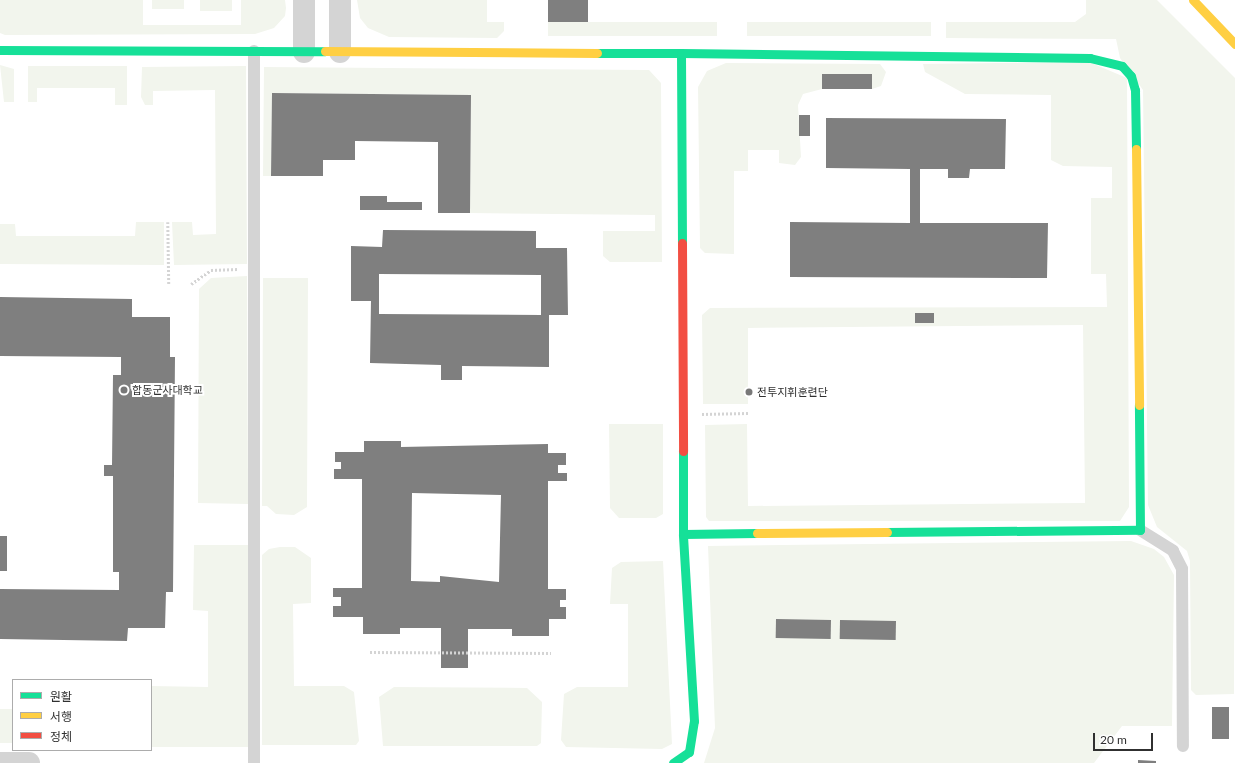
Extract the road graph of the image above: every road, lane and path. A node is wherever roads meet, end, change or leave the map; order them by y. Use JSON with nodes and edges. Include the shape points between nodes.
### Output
{"nodes":[{"id":1,"x":304,"y":0,"type":"edge"},
{"id":2,"x":340,"y":0,"type":"edge"},
{"id":3,"x":1193,"y":0,"type":"edge"},
{"id":4,"x":1235,"y":44,"type":"edge"},
{"id":5,"x":1,"y":50,"type":"edge"},
{"id":6,"x":254,"y":51,"type":"junction"},
{"id":7,"x":304,"y":52,"type":"junction"},
{"id":8,"x":340,"y":52,"type":"junction"},
{"id":9,"x":681,"y":53,"type":"junction"},
{"id":10,"x":168,"y":222,"type":"dead end"},
{"id":11,"x":254,"y":269,"type":"junction"},
{"id":12,"x":169,"y":284,"type":"dead end"},
{"id":13,"x":191,"y":284,"type":"dead end"},
{"id":14,"x":748,"y":413,"type":"dead end"},
{"id":15,"x":700,"y":414,"type":"dead end"},
{"id":16,"x":1140,"y":530,"type":"junction"},
{"id":17,"x":683,"y":534,"type":"junction"},
{"id":18,"x":370,"y":652,"type":"dead end"},
{"id":19,"x":551,"y":653,"type":"dead end"},
{"id":20,"x":1183,"y":746,"type":"dead end"},
{"id":21,"x":0,"y":763,"type":"edge"},
{"id":22,"x":30,"y":763,"type":"edge"},
{"id":23,"x":254,"y":763,"type":"edge"},
{"id":24,"x":673,"y":763,"type":"edge"}],
"edges":[{"from":1,"to":7,"type":"street"},
{"from":2,"to":8,"type":"street"},
{"from":3,"to":4,"type":"street"},
{"from":5,"to":6,"type":"street"},
{"from":6,"to":7,"type":"street"},
{"from":6,"to":11,"type":"lane"},
{"from":7,"to":8,"type":"street"},
{"from":8,"to":9,"type":"street"},
{"from":9,"to":16,"type":"street","via":[[1090,58],[1122,66],[1131,76],[1135,90]]},
{"from":9,"to":17,"type":"street"},
{"from":10,"to":12,"type":"path"},
{"from":11,"to":13,"type":"path","via":[[210,270]]},
{"from":11,"to":23,"type":"lane"},
{"from":14,"to":15,"type":"path"},
{"from":16,"to":17,"type":"street"},
{"from":16,"to":20,"type":"lane","via":[[1173,551],[1182,569]]},
{"from":17,"to":24,"type":"street","via":[[694,740],[689,752]]},
{"from":18,"to":19,"type":"path"},
{"from":21,"to":22,"type":"street"}]}
